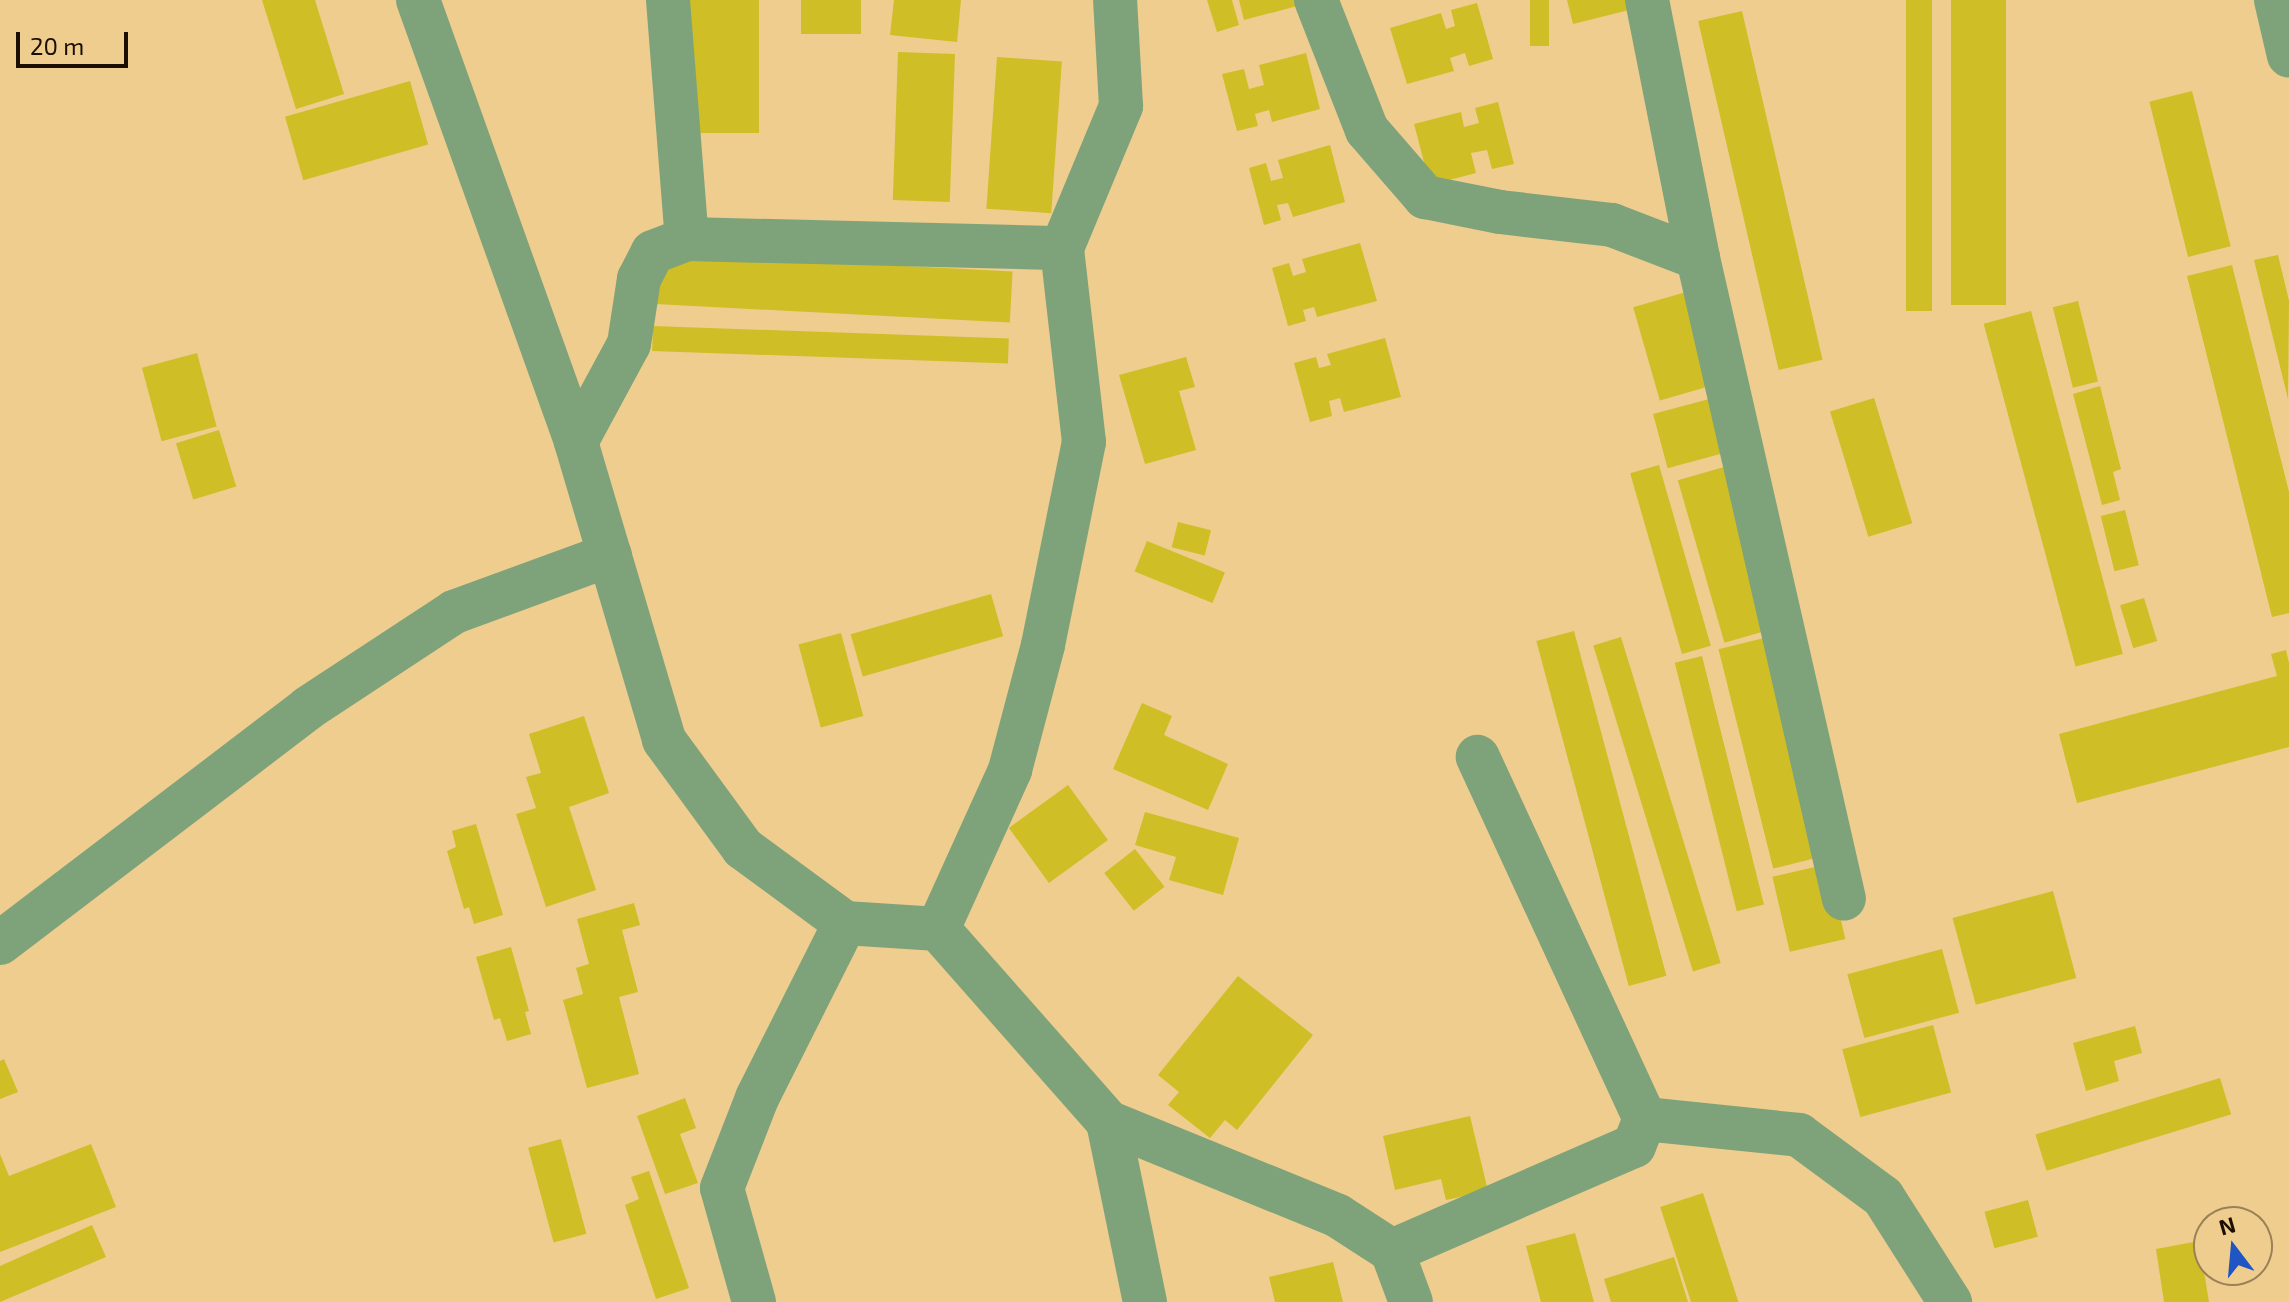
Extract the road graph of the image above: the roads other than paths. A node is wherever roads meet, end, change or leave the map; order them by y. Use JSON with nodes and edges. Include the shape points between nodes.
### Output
{"nodes":[{"id":1,"x":668,"y":0,"type":"edge"},
{"id":2,"x":1115,"y":0,"type":"edge"},
{"id":3,"x":1316,"y":0,"type":"edge"},
{"id":4,"x":1647,"y":0,"type":"edge"},
{"id":5,"x":2276,"y":0,"type":"edge"},
{"id":6,"x":422,"y":5,"type":"edge"},
{"id":7,"x":2289,"y":56,"type":"edge"},
{"id":8,"x":687,"y":239,"type":"junction"},
{"id":9,"x":1062,"y":248,"type":"junction"},
{"id":10,"x":1698,"y":258,"type":"junction"},
{"id":11,"x":576,"y":442,"type":"junction"},
{"id":12,"x":610,"y":555,"type":"junction"},
{"id":13,"x":1478,"y":757,"type":"dead end"},
{"id":14,"x":1844,"y":899,"type":"dead end"},
{"id":15,"x":845,"y":923,"type":"junction"},
{"id":16,"x":938,"y":929,"type":"junction"},
{"id":17,"x":0,"y":943,"type":"edge"},
{"id":18,"x":1645,"y":1119,"type":"junction"},
{"id":19,"x":1108,"y":1122,"type":"junction"},
{"id":20,"x":1392,"y":1251,"type":"junction"},
{"id":21,"x":754,"y":1302,"type":"edge"},
{"id":22,"x":1145,"y":1302,"type":"edge"},
{"id":23,"x":1411,"y":1302,"type":"edge"},
{"id":24,"x":1950,"y":1302,"type":"edge"}],
"edges":[{"from":1,"to":8,"type":"street"},
{"from":2,"to":9,"type":"street","via":[[1121,106]]},
{"from":3,"to":10,"type":"street","via":[[1367,130],[1425,197],[1612,225]]},
{"from":4,"to":10,"type":"street"},
{"from":5,"to":7,"type":"street"},
{"from":6,"to":11,"type":"street"},
{"from":8,"to":9,"type":"street"},
{"from":8,"to":11,"type":"street","via":[[653,252],[639,279],[629,344]]},
{"from":9,"to":16,"type":"street","via":[[1084,442],[1043,645],[1010,770]]},
{"from":10,"to":14,"type":"street"},
{"from":11,"to":12,"type":"street"},
{"from":12,"to":15,"type":"street","via":[[664,740],[743,848]]},
{"from":12,"to":17,"type":"street","via":[[454,612],[308,708]]},
{"from":13,"to":18,"type":"street"},
{"from":15,"to":16,"type":"street"},
{"from":15,"to":21,"type":"street","via":[[757,1098],[722,1188]]},
{"from":16,"to":19,"type":"street"},
{"from":18,"to":20,"type":"street","via":[[1634,1146]]},
{"from":18,"to":24,"type":"street","via":[[1799,1135],[1883,1197]]},
{"from":19,"to":20,"type":"street","via":[[1338,1216]]},
{"from":19,"to":22,"type":"street"},
{"from":20,"to":23,"type":"street"}]}
